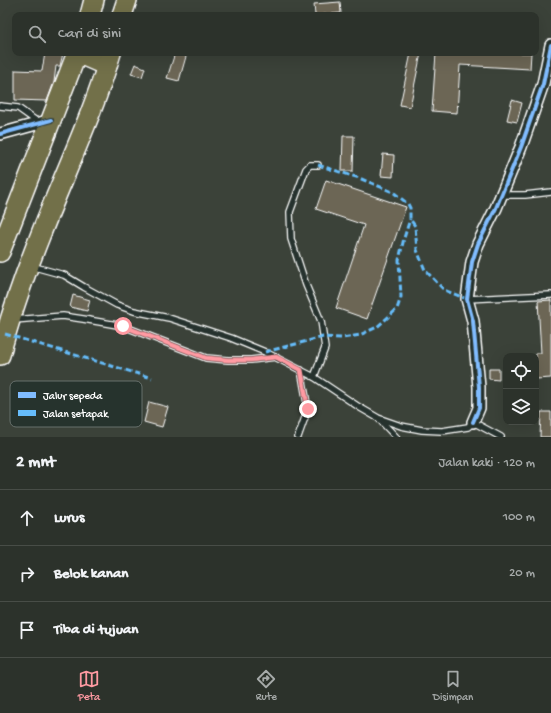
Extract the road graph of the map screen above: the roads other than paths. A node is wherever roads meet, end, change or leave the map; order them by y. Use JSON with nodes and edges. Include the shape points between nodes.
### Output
{"nodes":[{"id":1,"x":94,"y":0,"type":"edge"},
{"id":2,"x":127,"y":0,"type":"edge"},
{"id":3,"x":91,"y":12,"type":"edge"},
{"id":4,"x":123,"y":12,"type":"edge"},
{"id":5,"x":551,"y":45,"type":"edge"},
{"id":6,"x":76,"y":56,"type":"edge"},
{"id":7,"x":93,"y":56,"type":"edge"},
{"id":8,"x":109,"y":59,"type":"edge"},
{"id":9,"x":0,"y":106,"type":"edge"},
{"id":10,"x":45,"y":121,"type":"junction"},
{"id":11,"x":0,"y":134,"type":"edge"},
{"id":12,"x":318,"y":165,"type":"dead end"},
{"id":13,"x":551,"y":192,"type":"edge"},
{"id":14,"x":501,"y":195,"type":"junction"},
{"id":15,"x":0,"y":252,"type":"edge"},
{"id":16,"x":29,"y":266,"type":"junction"},
{"id":17,"x":551,"y":294,"type":"edge"},
{"id":18,"x":467,"y":299,"type":"junction"},
{"id":19,"x":10,"y":320,"type":"junction"},
{"id":20,"x":0,"y":355,"type":"edge"},
{"id":21,"x":276,"y":357,"type":"junction"},
{"id":22,"x":301,"y":370,"type":"junction"},
{"id":23,"x":314,"y":377,"type":"junction"},
{"id":24,"x":378,"y":418,"type":"junction"},
{"id":25,"x":473,"y":422,"type":"junction"},
{"id":26,"x":298,"y":437,"type":"edge"},
{"id":27,"x":396,"y":437,"type":"edge"},
{"id":28,"x":501,"y":437,"type":"edge"}],
"edges":[{"from":1,"to":3,"type":"highway"},
{"from":2,"to":4,"type":"highway"},
{"from":5,"to":14,"type":"street","via":[[543,84]]},
{"from":6,"to":10,"type":"highway"},
{"from":7,"to":8,"type":"highway"},
{"from":8,"to":16,"type":"highway","via":[[93,107]]},
{"from":9,"to":10,"type":"lane","via":[[18,108]]},
{"from":10,"to":11,"type":"street"},
{"from":10,"to":15,"type":"highway"},
{"from":12,"to":23,"type":"lane","via":[[306,168],[290,212],[291,239],[306,286],[322,321],[325,348]]},
{"from":13,"to":14,"type":"lane"},
{"from":14,"to":18,"type":"street","via":[[472,262]]},
{"from":16,"to":19,"type":"highway"},
{"from":16,"to":21,"type":"lane","via":[[64,275],[117,305],[231,338]]},
{"from":17,"to":18,"type":"lane"},
{"from":18,"to":25,"type":"street","via":[[473,321],[479,387],[479,408]]},
{"from":19,"to":20,"type":"highway"},
{"from":19,"to":21,"type":"lane","via":[[63,316],[83,318],[123,326],[206,358],[251,360]]},
{"from":21,"to":22,"type":"lane"},
{"from":22,"to":23,"type":"lane"},
{"from":22,"to":26,"type":"lane","via":[[308,409]]},
{"from":23,"to":24,"type":"lane"},
{"from":24,"to":25,"type":"lane","via":[[401,426],[442,431],[468,427]]},
{"from":24,"to":27,"type":"lane"},
{"from":25,"to":28,"type":"lane"}]}
